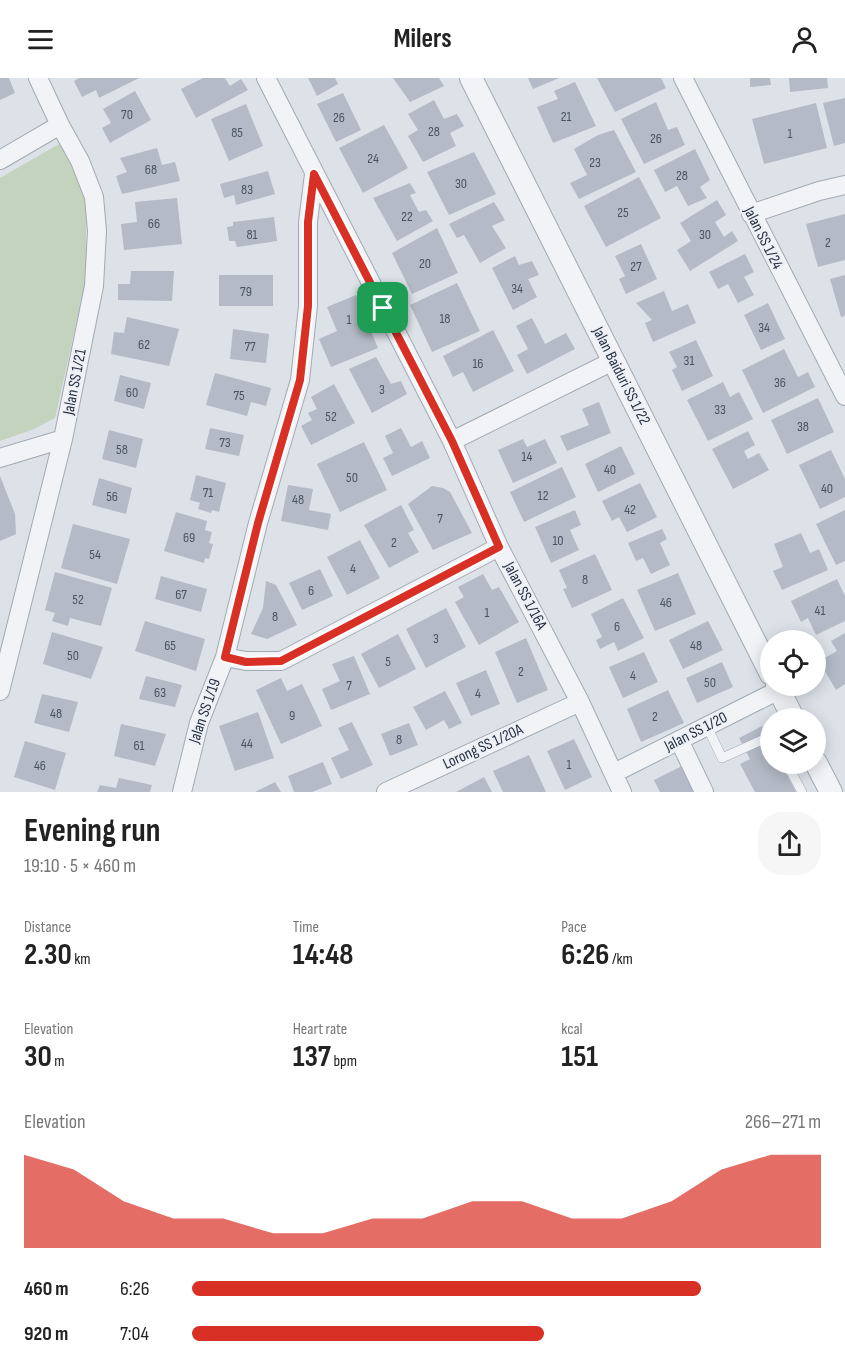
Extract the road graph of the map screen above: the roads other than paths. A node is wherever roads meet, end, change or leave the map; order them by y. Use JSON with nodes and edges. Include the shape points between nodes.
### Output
{"nodes":[{"id":1,"x":38,"y":78,"type":"edge"},
{"id":2,"x":266,"y":78,"type":"edge"},
{"id":3,"x":471,"y":78,"type":"edge"},
{"id":4,"x":683,"y":78,"type":"edge"},
{"id":5,"x":60,"y":125,"type":"junction"},
{"id":6,"x":0,"y":160,"type":"edge"},
{"id":7,"x":314,"y":174,"type":"junction"},
{"id":8,"x":845,"y":185,"type":"edge"},
{"id":9,"x":751,"y":213,"type":"junction"},
{"id":10,"x":613,"y":361,"type":"junction"},
{"id":11,"x":839,"y":370,"type":"edge"},
{"id":12,"x":845,"y":396,"type":"edge"},
{"id":13,"x":63,"y":439,"type":"junction"},
{"id":14,"x":452,"y":441,"type":"junction"},
{"id":15,"x":0,"y":458,"type":"edge"},
{"id":16,"x":499,"y":547,"type":"junction"},
{"id":17,"x":7,"y":635,"type":"edge"},
{"id":18,"x":760,"y":651,"type":"edge"},
{"id":19,"x":225,"y":657,"type":"junction"},
{"id":20,"x":0,"y":691,"type":"edge"},
{"id":21,"x":760,"y":693,"type":"edge"},
{"id":22,"x":580,"y":702,"type":"junction"},
{"id":23,"x":707,"y":726,"type":"junction"},
{"id":24,"x":679,"y":741,"type":"junction"},
{"id":25,"x":760,"y":741,"type":"edge"},
{"id":26,"x":614,"y":773,"type":"junction"},
{"id":27,"x":792,"y":774,"type":"edge"},
{"id":28,"x":822,"y":774,"type":"edge"},
{"id":29,"x":182,"y":792,"type":"edge"},
{"id":30,"x":386,"y":792,"type":"edge"},
{"id":31,"x":622,"y":792,"type":"edge"},
{"id":32,"x":704,"y":792,"type":"edge"},
{"id":33,"x":802,"y":792,"type":"edge"},
{"id":34,"x":831,"y":792,"type":"edge"}],
"edges":[{"from":1,"to":5,"type":"street","name":"Jalan SS 1/21"},
{"from":2,"to":7,"type":"street","name":"Jalan SS 1/16A"},
{"from":3,"to":10,"type":"street","name":"Jalan Baiduri SS 1/22"},
{"from":4,"to":9,"type":"street","name":"Jalan SS 1/24"},
{"from":5,"to":6,"type":"street"},
{"from":5,"to":13,"type":"street","name":"Jalan SS 1/21","via":[[94,196],[97,231],[94,286]]},
{"from":7,"to":14,"type":"street","name":"Jalan SS 1/16A"},
{"from":7,"to":19,"type":"street","name":"Jalan SS 1/19","via":[[300,380],[258,523]]},
{"from":8,"to":9,"type":"street"},
{"from":9,"to":11,"type":"street","name":"Jalan SS 1/24"},
{"from":10,"to":14,"type":"street"},
{"from":10,"to":18,"type":"street","name":"Jalan Baiduri SS 1/22"},
{"from":11,"to":12,"type":"street","name":"Jalan SS 1/24"},
{"from":13,"to":15,"type":"street"},
{"from":13,"to":17,"type":"street","name":"Jalan SS 1/21"},
{"from":14,"to":16,"type":"street","name":"Jalan SS 1/16A"},
{"from":16,"to":19,"type":"street","via":[[281,661],[246,662]]},
{"from":16,"to":22,"type":"street","name":"Jalan SS 1/16A"},
{"from":17,"to":20,"type":"street","name":"Jalan SS 1/21"},
{"from":19,"to":29,"type":"street","name":"Jalan SS 1/19","via":[[199,723]]},
{"from":21,"to":23,"type":"street","name":"Jalan SS 1/20"},
{"from":22,"to":26,"type":"street","name":"Jalan SS 1/16A"},
{"from":22,"to":30,"type":"street","name":"Lorong SS 1/20A"},
{"from":23,"to":24,"type":"street","name":"Jalan SS 1/20"},
{"from":23,"to":25,"type":"lane","via":[[722,758]]},
{"from":24,"to":26,"type":"street","name":"Jalan SS 1/20"},
{"from":24,"to":32,"type":"street"},
{"from":26,"to":31,"type":"street","name":"Jalan SS 1/16A"},
{"from":27,"to":33,"type":"lane"},
{"from":28,"to":34,"type":"street"}]}
